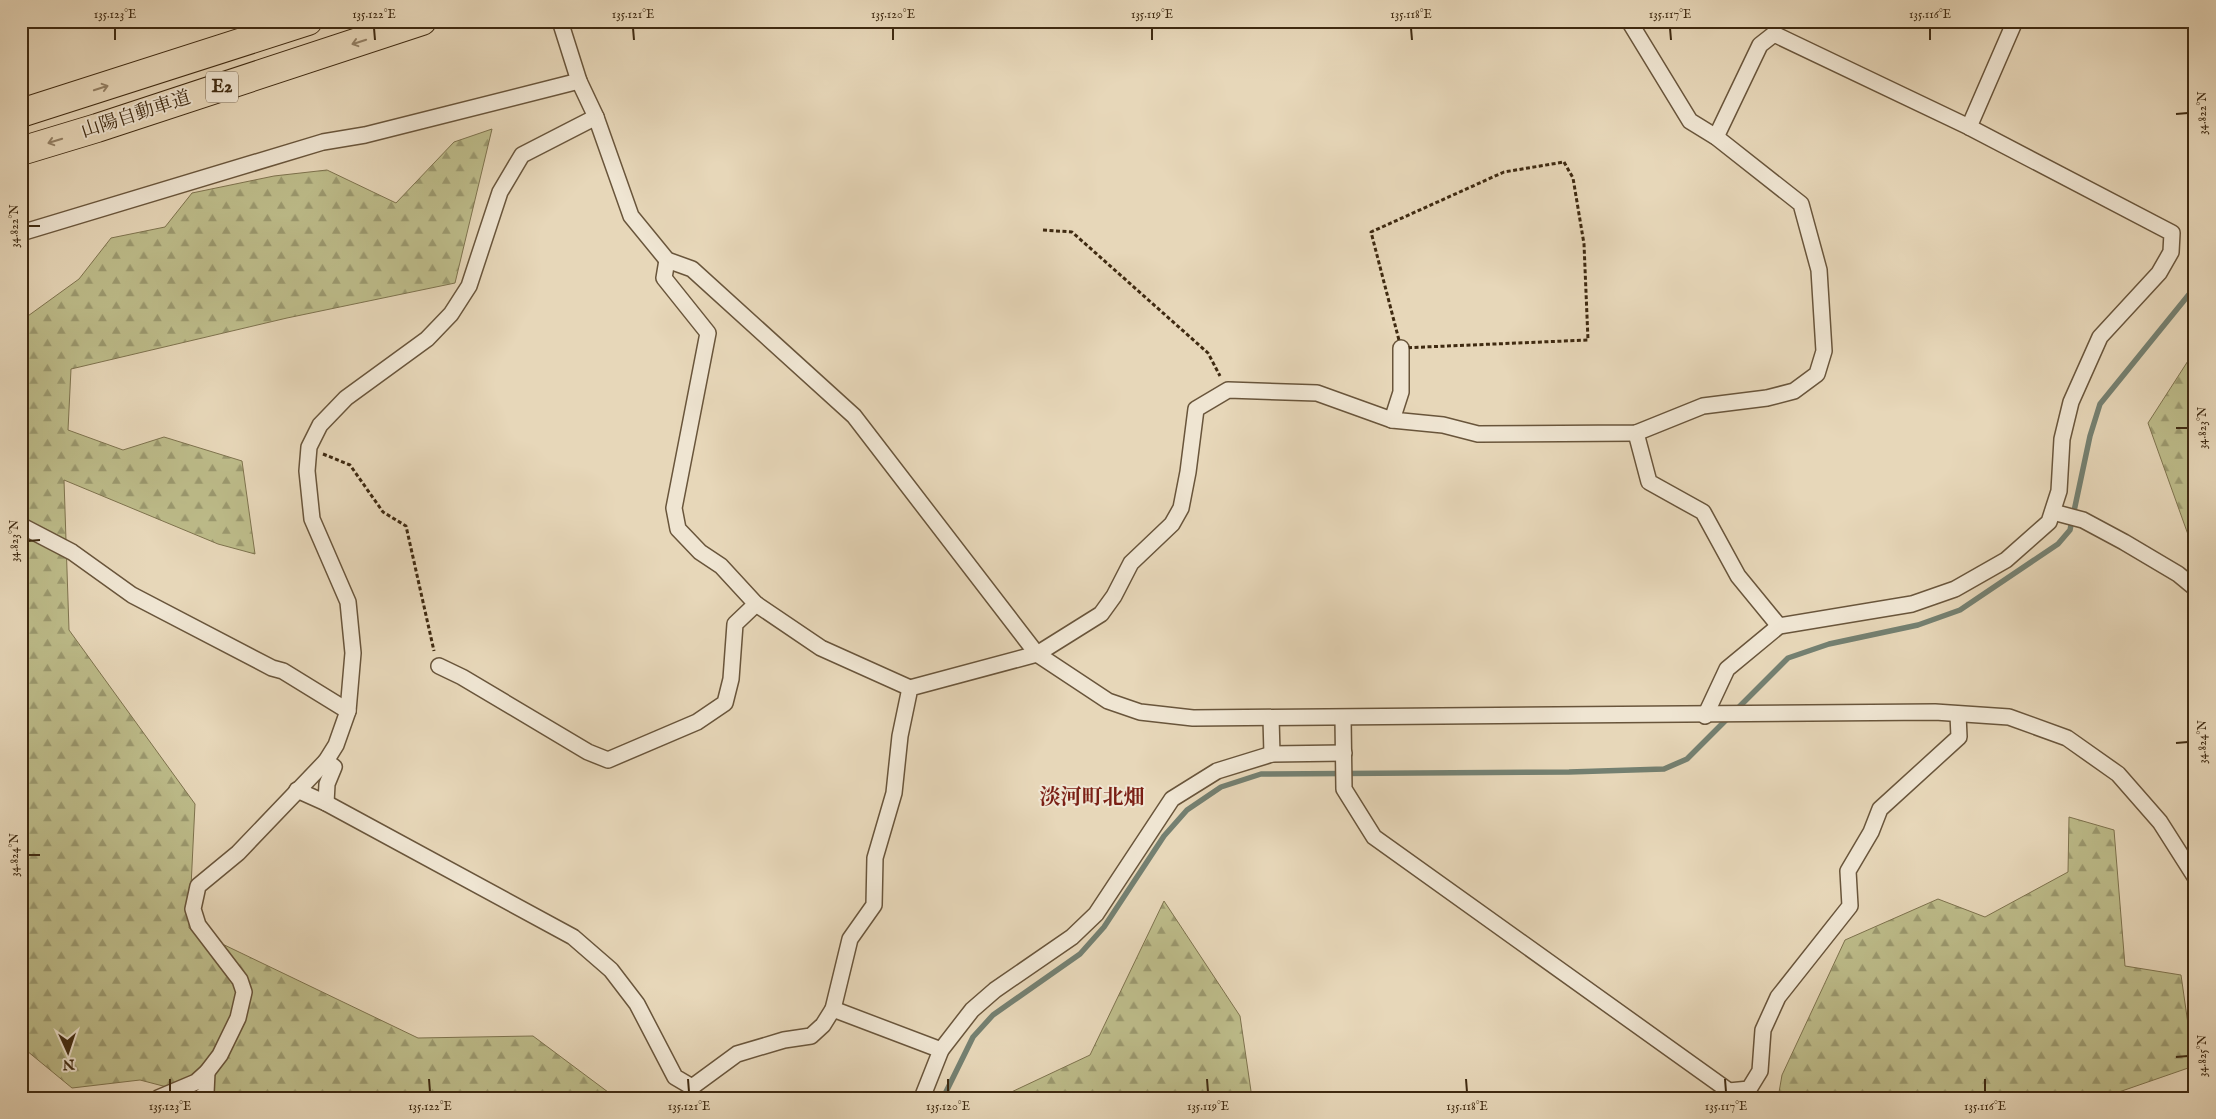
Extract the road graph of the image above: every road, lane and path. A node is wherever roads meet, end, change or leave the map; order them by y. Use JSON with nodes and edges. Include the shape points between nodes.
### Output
{"nodes":[{"id":1,"x":308,"y":21,"type":"edge"},
{"id":2,"x":422,"y":21,"type":"edge"},
{"id":3,"x":560,"y":21,"type":"edge"},
{"id":4,"x":1628,"y":21,"type":"edge"},
{"id":5,"x":2015,"y":21,"type":"edge"},
{"id":6,"x":579,"y":82,"type":"junction"},
{"id":7,"x":21,"y":113,"type":"edge"},
{"id":8,"x":596,"y":117,"type":"junction"},
{"id":9,"x":1969,"y":127,"type":"junction"},
{"id":10,"x":1716,"y":137,"type":"junction"},
{"id":11,"x":21,"y":150,"type":"edge"},
{"id":12,"x":1043,"y":230,"type":"dead end"},
{"id":13,"x":21,"y":234,"type":"edge"},
{"id":14,"x":667,"y":260,"type":"junction"},
{"id":15,"x":1401,"y":348,"type":"junction"},
{"id":16,"x":1228,"y":390,"type":"junction"},
{"id":17,"x":1392,"y":420,"type":"junction"},
{"id":18,"x":21,"y":421,"type":"edge"},
{"id":19,"x":1636,"y":433,"type":"junction"},
{"id":20,"x":309,"y":448,"type":"junction"},
{"id":21,"x":2052,"y":512,"type":"junction"},
{"id":22,"x":24,"y":527,"type":"joint"},
{"id":23,"x":2195,"y":588,"type":"edge"},
{"id":24,"x":756,"y":604,"type":"junction"},
{"id":25,"x":1779,"y":626,"type":"junction"},
{"id":26,"x":1037,"y":654,"type":"junction"},
{"id":27,"x":438,"y":666,"type":"joint"},
{"id":28,"x":910,"y":688,"type":"junction"},
{"id":29,"x":348,"y":711,"type":"junction"},
{"id":30,"x":1958,"y":714,"type":"junction"},
{"id":31,"x":1705,"y":716,"type":"junction"},
{"id":32,"x":1271,"y":718,"type":"junction"},
{"id":33,"x":1343,"y":718,"type":"junction"},
{"id":34,"x":1344,"y":753,"type":"junction"},
{"id":35,"x":1272,"y":754,"type":"junction"},
{"id":36,"x":326,"y":761,"type":"junction"},
{"id":37,"x":297,"y":790,"type":"junction"},
{"id":38,"x":326,"y":802,"type":"junction"},
{"id":39,"x":2195,"y":877,"type":"edge"},
{"id":40,"x":833,"y":1009,"type":"junction"},
{"id":41,"x":942,"y":1050,"type":"junction"},
{"id":42,"x":207,"y":1072,"type":"junction"},
{"id":43,"x":1726,"y":1094,"type":"edge"},
{"id":44,"x":158,"y":1098,"type":"edge"},
{"id":45,"x":200,"y":1098,"type":"edge"},
{"id":46,"x":922,"y":1098,"type":"edge"}],
"edges":[{"from":7,"to":1,"type":"highway","name":"山陽自動車道","number":"E2","one_way":true},
{"from":2,"to":11,"type":"highway","name":"山陽自動車道","number":"E2","one_way":true},
{"from":3,"to":6,"type":"street"},
{"from":4,"to":10,"type":"street","via":[[1690,121]]},
{"from":5,"to":9,"type":"street"},
{"from":6,"to":8,"type":"street"},
{"from":6,"to":13,"type":"street","via":[[365,135],[323,142]]},
{"from":8,"to":14,"type":"street","via":[[632,216]]},
{"from":8,"to":20,"type":"street","via":[[522,155],[500,192],[470,286],[451,314],[427,339],[346,398],[320,425]]},
{"from":9,"to":10,"type":"street","via":[[1774,34],[1760,45]]},
{"from":9,"to":21,"type":"street","via":[[2172,233],[2171,252],[2159,272],[2100,337],[2071,402],[2062,439],[2060,491]]},
{"from":10,"to":19,"type":"street","via":[[1801,204],[1819,270],[1824,351],[1817,374],[1794,391],[1767,398],[1703,406]]},
{"from":12,"to":16,"type":"path","via":[[1072,232],[1208,353]]},
{"from":14,"to":24,"type":"street","via":[[664,278],[708,333],[674,508],[678,529],[700,552],[721,566]]},
{"from":14,"to":26,"type":"street","via":[[692,269],[854,416]]},
{"from":15,"to":15,"type":"path","via":[[1371,232],[1504,172],[1564,162],[1573,178],[1584,244],[1588,340]]},
{"from":15,"to":17,"type":"street","via":[[1401,392]]},
{"from":16,"to":17,"type":"street","via":[[1317,393]]},
{"from":16,"to":26,"type":"street","via":[[1196,409],[1181,508],[1172,524],[1131,564],[1101,614]]},
{"from":17,"to":19,"type":"street","via":[[1478,434]]},
{"from":18,"to":22,"type":"path"},
{"from":19,"to":25,"type":"street","via":[[1649,482],[1702,512],[1738,576]]},
{"from":20,"to":27,"type":"path","via":[[350,465],[383,512],[406,526]]},
{"from":20,"to":29,"type":"street","via":[[307,471],[312,519],[348,602],[353,653]]},
{"from":21,"to":23,"type":"street","via":[[2083,520],[2178,574]]},
{"from":21,"to":25,"type":"street","via":[[2049,522],[2006,560],[1955,589],[1912,604]]},
{"from":22,"to":29,"type":"street","via":[[72,552],[132,595],[283,671]]},
{"from":24,"to":27,"type":"street","via":[[734,624],[731,679],[725,703],[697,722],[608,760],[588,752]]},
{"from":24,"to":28,"type":"street","via":[[821,648]]},
{"from":25,"to":31,"type":"street","via":[[1727,669]]},
{"from":26,"to":28,"type":"street"},
{"from":26,"to":32,"type":"street","via":[[1108,701],[1140,712],[1193,718]]},
{"from":28,"to":40,"type":"street","via":[[900,736],[894,793],[875,858],[874,905],[850,939]]},
{"from":29,"to":36,"type":"street","via":[[336,745]]},
{"from":30,"to":31,"type":"street"},
{"from":30,"to":39,"type":"street","via":[[2009,717],[2067,738],[2118,774],[2160,822]]},
{"from":30,"to":43,"type":"street","via":[[1959,737],[1880,809],[1871,832],[1848,870],[1850,906],[1778,997],[1763,1030],[1760,1071],[1749,1089]]},
{"from":31,"to":33,"type":"street"},
{"from":32,"to":33,"type":"street"},
{"from":32,"to":35,"type":"street"},
{"from":33,"to":34,"type":"street"},
{"from":34,"to":35,"type":"street"},
{"from":34,"to":43,"type":"street","via":[[1344,789],[1374,838]]},
{"from":35,"to":41,"type":"street","via":[[1217,771],[1172,799],[1096,914],[1064,943],[995,990],[972,1010]]},
{"from":36,"to":37,"type":"street"},
{"from":36,"to":38,"type":"street","via":[[334,767],[326,784]]},
{"from":37,"to":38,"type":"street"},
{"from":37,"to":42,"type":"street","via":[[238,853],[198,886],[192,909],[198,925],[240,980],[244,992],[238,1018],[220,1055]]},
{"from":38,"to":40,"type":"street","via":[[573,937],[611,970],[637,1004],[675,1077],[692,1087],[737,1054],[811,1036]]},
{"from":40,"to":41,"type":"street"},
{"from":41,"to":46,"type":"street"},
{"from":42,"to":44,"type":"street","via":[[196,1082]]},
{"from":42,"to":45,"type":"street","via":[[206,1093]]}]}
